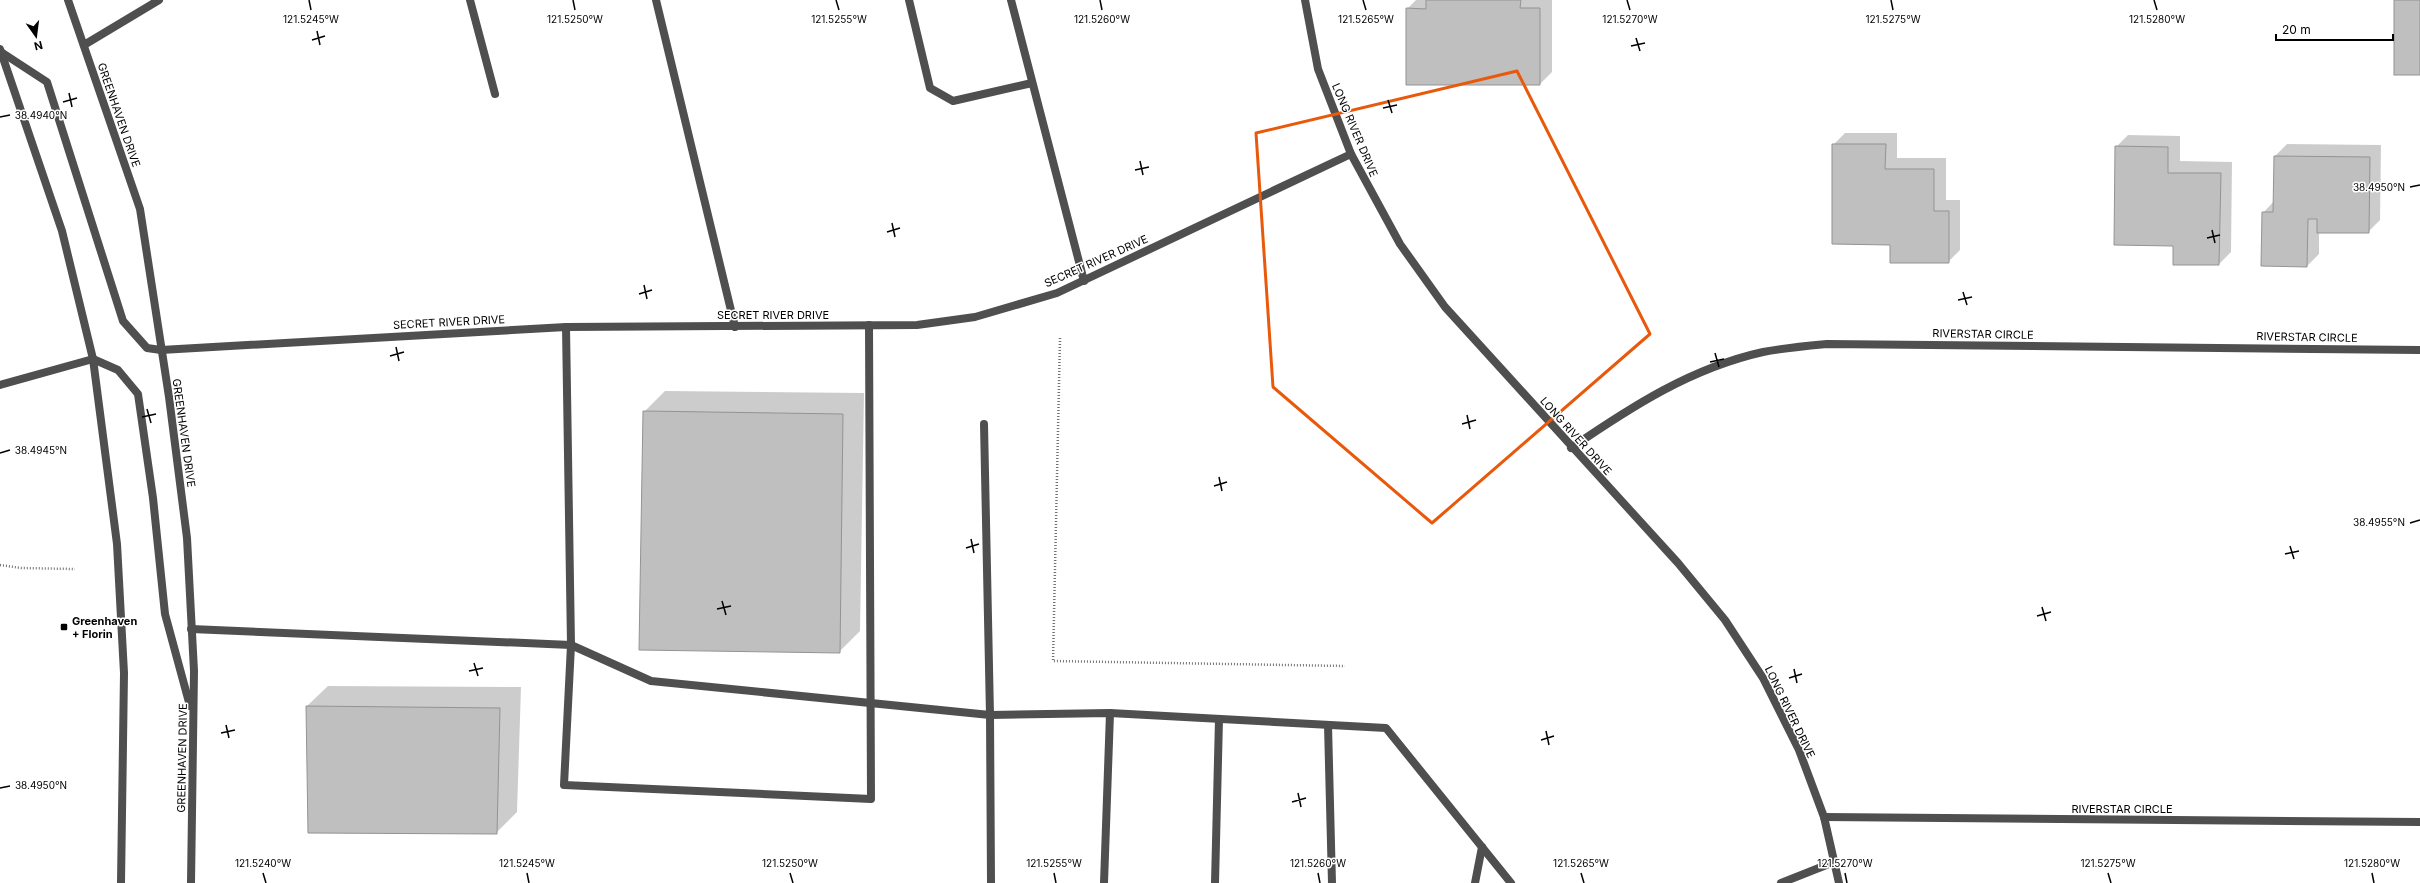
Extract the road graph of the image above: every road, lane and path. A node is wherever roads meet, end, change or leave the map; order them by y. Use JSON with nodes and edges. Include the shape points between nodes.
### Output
{"nodes":[{"id":1,"x":68,"y":0,"type":"edge"},
{"id":2,"x":159,"y":0,"type":"edge"},
{"id":3,"x":470,"y":0,"type":"edge"},
{"id":4,"x":656,"y":0,"type":"edge"},
{"id":5,"x":909,"y":0,"type":"edge"},
{"id":6,"x":1011,"y":0,"type":"edge"},
{"id":7,"x":1305,"y":0,"type":"edge"},
{"id":8,"x":84,"y":46,"type":"junction"},
{"id":9,"x":0,"y":50,"type":"edge"},
{"id":10,"x":1032,"y":83,"type":"junction"},
{"id":11,"x":495,"y":94,"type":"dead end"},
{"id":12,"x":1351,"y":154,"type":"junction"},
{"id":13,"x":1084,"y":281,"type":"junction"},
{"id":14,"x":869,"y":325,"type":"junction"},
{"id":15,"x":566,"y":326,"type":"junction"},
{"id":16,"x":735,"y":327,"type":"junction"},
{"id":17,"x":1060,"y":338,"type":"dead end"},
{"id":18,"x":161,"y":350,"type":"junction"},
{"id":19,"x":2420,"y":350,"type":"edge"},
{"id":20,"x":93,"y":359,"type":"junction"},
{"id":21,"x":0,"y":386,"type":"edge"},
{"id":22,"x":984,"y":424,"type":"dead end"},
{"id":23,"x":1571,"y":448,"type":"junction"},
{"id":24,"x":0,"y":565,"type":"edge"},
{"id":25,"x":75,"y":569,"type":"dead end"},
{"id":26,"x":191,"y":629,"type":"junction"},
{"id":27,"x":571,"y":645,"type":"junction"},
{"id":28,"x":1345,"y":666,"type":"dead end"},
{"id":29,"x":871,"y":704,"type":"junction"},
{"id":30,"x":1110,"y":713,"type":"junction"},
{"id":31,"x":990,"y":715,"type":"junction"},
{"id":32,"x":193,"y":716,"type":"junction"},
{"id":33,"x":1219,"y":719,"type":"junction"},
{"id":34,"x":1328,"y":725,"type":"junction"},
{"id":35,"x":1824,"y":817,"type":"junction"},
{"id":36,"x":2420,"y":822,"type":"edge"},
{"id":37,"x":1482,"y":847,"type":"junction"},
{"id":38,"x":1834,"y":862,"type":"junction"},
{"id":39,"x":121,"y":883,"type":"edge"},
{"id":40,"x":191,"y":883,"type":"edge"},
{"id":41,"x":991,"y":883,"type":"edge"},
{"id":42,"x":1104,"y":883,"type":"edge"},
{"id":43,"x":1215,"y":883,"type":"edge"},
{"id":44,"x":1332,"y":883,"type":"edge"},
{"id":45,"x":1475,"y":883,"type":"edge"},
{"id":46,"x":1511,"y":883,"type":"edge"},
{"id":47,"x":1781,"y":883,"type":"edge"},
{"id":48,"x":1839,"y":883,"type":"edge"}],
"edges":[{"from":1,"to":8,"type":"street","name":"GREENHAVEN DRIVE"},
{"from":2,"to":8,"type":"street"},
{"from":3,"to":11,"type":"street"},
{"from":4,"to":16,"type":"street"},
{"from":5,"to":10,"type":"street","via":[[930,88],[953,101]]},
{"from":6,"to":10,"type":"street"},
{"from":7,"to":12,"type":"street","name":"LONG RIVER DRIVE","via":[[1318,69]]},
{"from":8,"to":18,"type":"street","name":"GREENHAVEN DRIVE","via":[[140,209]]},
{"from":9,"to":18,"type":"street","via":[[47,82],[123,322],[147,348]]},
{"from":9,"to":20,"type":"street","via":[[62,232]]},
{"from":10,"to":13,"type":"street"},
{"from":12,"to":13,"type":"street","name":"SECRET RIVER DRIVE"},
{"from":12,"to":23,"type":"street","name":"LONG RIVER DRIVE","via":[[1400,244],[1445,307]]},
{"from":13,"to":14,"type":"street","name":"SECRET RIVER DRIVE","via":[[1057,293],[975,317],[917,325]]},
{"from":14,"to":16,"type":"street","name":"SECRET RIVER DRIVE"},
{"from":14,"to":29,"type":"street"},
{"from":15,"to":16,"type":"street","name":"SECRET RIVER DRIVE"},
{"from":15,"to":18,"type":"street","name":"SECRET RIVER DRIVE"},
{"from":15,"to":27,"type":"street"},
{"from":17,"to":28,"type":"path","via":[[1053,661]]},
{"from":18,"to":26,"type":"street","name":"GREENHAVEN DRIVE","via":[[187,538]]},
{"from":19,"to":23,"type":"street","name":"RIVERSTAR CIRCLE","via":[[1827,344],[1757,354],[1730,361],[1671,384]]},
{"from":20,"to":21,"type":"street"},
{"from":20,"to":32,"type":"street","via":[[118,370],[138,394],[153,498],[165,614]]},
{"from":20,"to":39,"type":"street","via":[[117,544],[124,673]]},
{"from":22,"to":31,"type":"street"},
{"from":23,"to":35,"type":"street","name":"LONG RIVER DRIVE","via":[[1678,563],[1725,620],[1763,678],[1799,750]]},
{"from":24,"to":25,"type":"path"},
{"from":26,"to":27,"type":"street"},
{"from":26,"to":32,"type":"street","name":"GREENHAVEN DRIVE","via":[[194,671]]},
{"from":27,"to":29,"type":"street","via":[[651,681]]},
{"from":27,"to":29,"type":"street","via":[[564,785],[871,799]]},
{"from":29,"to":31,"type":"street"},
{"from":30,"to":31,"type":"street"},
{"from":30,"to":33,"type":"street"},
{"from":30,"to":42,"type":"street"},
{"from":31,"to":41,"type":"street"},
{"from":32,"to":40,"type":"street","name":"GREENHAVEN DRIVE"},
{"from":33,"to":34,"type":"street"},
{"from":33,"to":43,"type":"street"},
{"from":34,"to":37,"type":"street","via":[[1386,728]]},
{"from":34,"to":44,"type":"street"},
{"from":35,"to":36,"type":"street","name":"RIVERSTAR CIRCLE"},
{"from":35,"to":38,"type":"street","name":"LONG RIVER DRIVE"},
{"from":37,"to":45,"type":"street"},
{"from":37,"to":46,"type":"street"},
{"from":38,"to":47,"type":"street"},
{"from":38,"to":48,"type":"street","name":"LONG RIVER DRIVE"}]}
